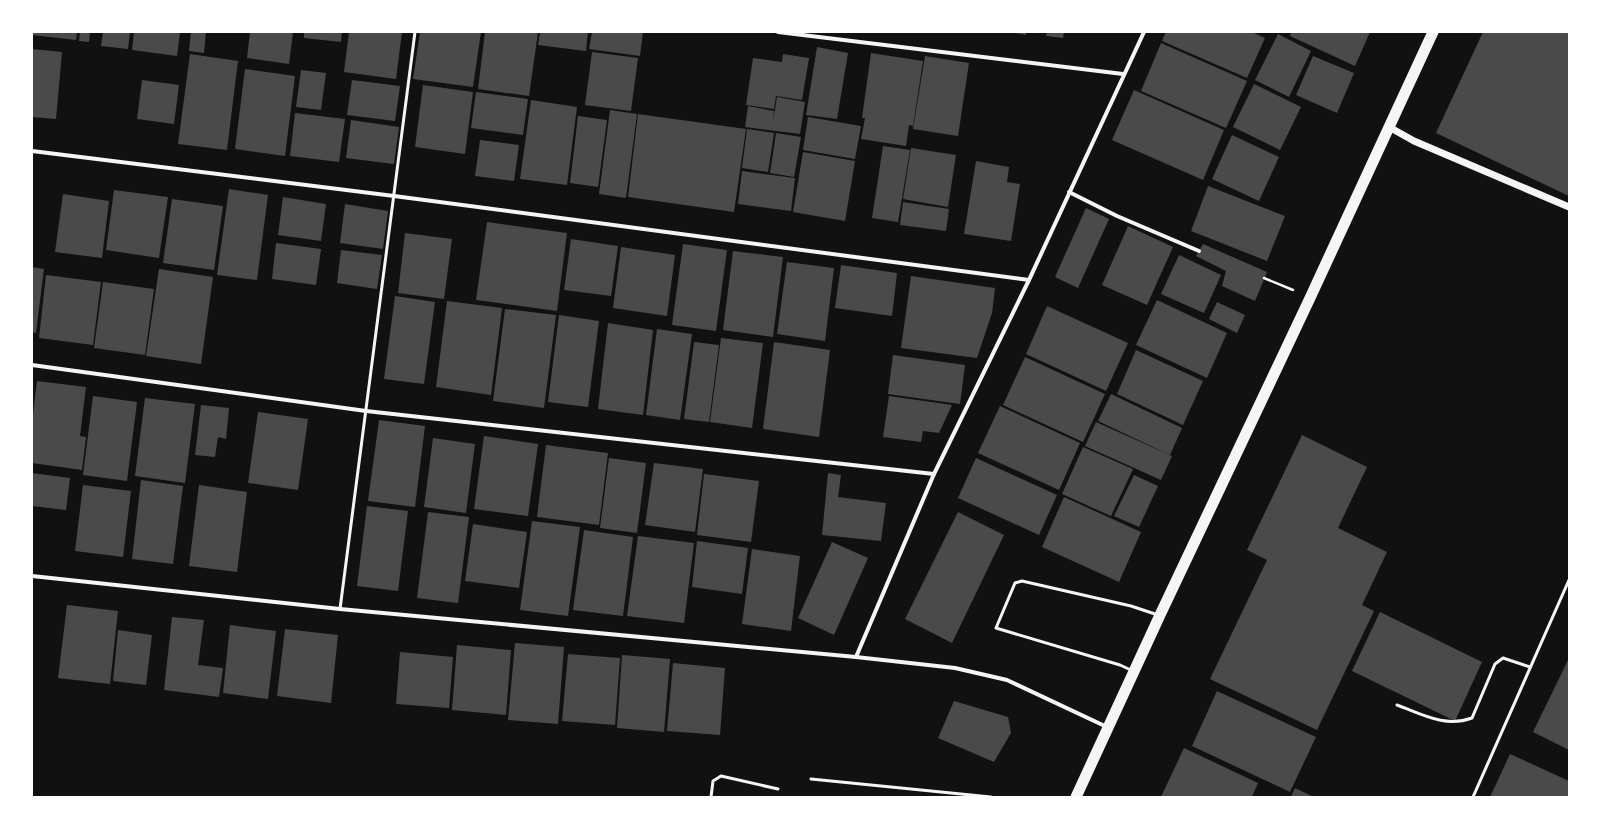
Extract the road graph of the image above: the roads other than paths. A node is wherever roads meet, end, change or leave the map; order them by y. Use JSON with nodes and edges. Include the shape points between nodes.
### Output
{"nodes":[{"id":1,"x":415,"y":32,"type":"edge"},
{"id":2,"x":778,"y":32,"type":"edge"},
{"id":3,"x":1144,"y":32,"type":"edge"},
{"id":4,"x":1433,"y":32,"type":"edge"},
{"id":5,"x":1123,"y":74,"type":"junction"},
{"id":6,"x":1389,"y":127,"type":"junction"},
{"id":7,"x":32,"y":151,"type":"edge"},
{"id":8,"x":1069,"y":192,"type":"junction"},
{"id":9,"x":394,"y":196,"type":"junction"},
{"id":10,"x":1569,"y":207,"type":"edge"},
{"id":11,"x":1199,"y":251,"type":"dead end"},
{"id":12,"x":1029,"y":280,"type":"junction"},
{"id":13,"x":32,"y":365,"type":"edge"},
{"id":14,"x":366,"y":411,"type":"junction"},
{"id":15,"x":934,"y":474,"type":"junction"},
{"id":16,"x":32,"y":576,"type":"edge"},
{"id":17,"x":1569,"y":580,"type":"edge"},
{"id":18,"x":340,"y":609,"type":"junction"},
{"id":19,"x":1160,"y":615,"type":"junction"},
{"id":20,"x":856,"y":657,"type":"junction"},
{"id":21,"x":1530,"y":667,"type":"junction"},
{"id":22,"x":1134,"y":671,"type":"junction"},
{"id":23,"x":1397,"y":705,"type":"dead end"},
{"id":24,"x":1107,"y":727,"type":"junction"},
{"id":25,"x":811,"y":779,"type":"dead end"},
{"id":26,"x":778,"y":789,"type":"dead end"},
{"id":27,"x":711,"y":797,"type":"edge"},
{"id":28,"x":991,"y":797,"type":"edge"},
{"id":29,"x":1076,"y":797,"type":"edge"},
{"id":30,"x":1473,"y":797,"type":"edge"}],
"edges":[{"from":1,"to":9,"type":"lane"},
{"from":2,"to":5,"type":"street"},
{"from":3,"to":5,"type":"street"},
{"from":4,"to":6,"type":"highway"},
{"from":5,"to":8,"type":"street"},
{"from":6,"to":10,"type":"street","via":[[1414,141]]},
{"from":6,"to":19,"type":"highway"},
{"from":7,"to":9,"type":"street"},
{"from":8,"to":11,"type":"street","via":[[1117,216]]},
{"from":8,"to":12,"type":"street"},
{"from":9,"to":12,"type":"street"},
{"from":9,"to":14,"type":"lane"},
{"from":12,"to":15,"type":"street"},
{"from":13,"to":14,"type":"street"},
{"from":14,"to":15,"type":"street"},
{"from":14,"to":18,"type":"lane"},
{"from":15,"to":20,"type":"street"},
{"from":16,"to":18,"type":"street"},
{"from":17,"to":21,"type":"lane"},
{"from":18,"to":20,"type":"street"},
{"from":19,"to":22,"type":"highway"},
{"from":19,"to":22,"type":"lane","via":[[1022,581],[1015,583],[996,628]]},
{"from":20,"to":24,"type":"street","via":[[955,668],[1007,680]]},
{"from":21,"to":23,"type":"lane","via":[[1503,658],[1495,664],[1472,718],[1462,722],[1441,722]]},
{"from":21,"to":30,"type":"lane"},
{"from":22,"to":24,"type":"highway"},
{"from":24,"to":29,"type":"highway"},
{"from":25,"to":28,"type":"lane"},
{"from":26,"to":27,"type":"lane","via":[[721,776],[713,781]]}]}
